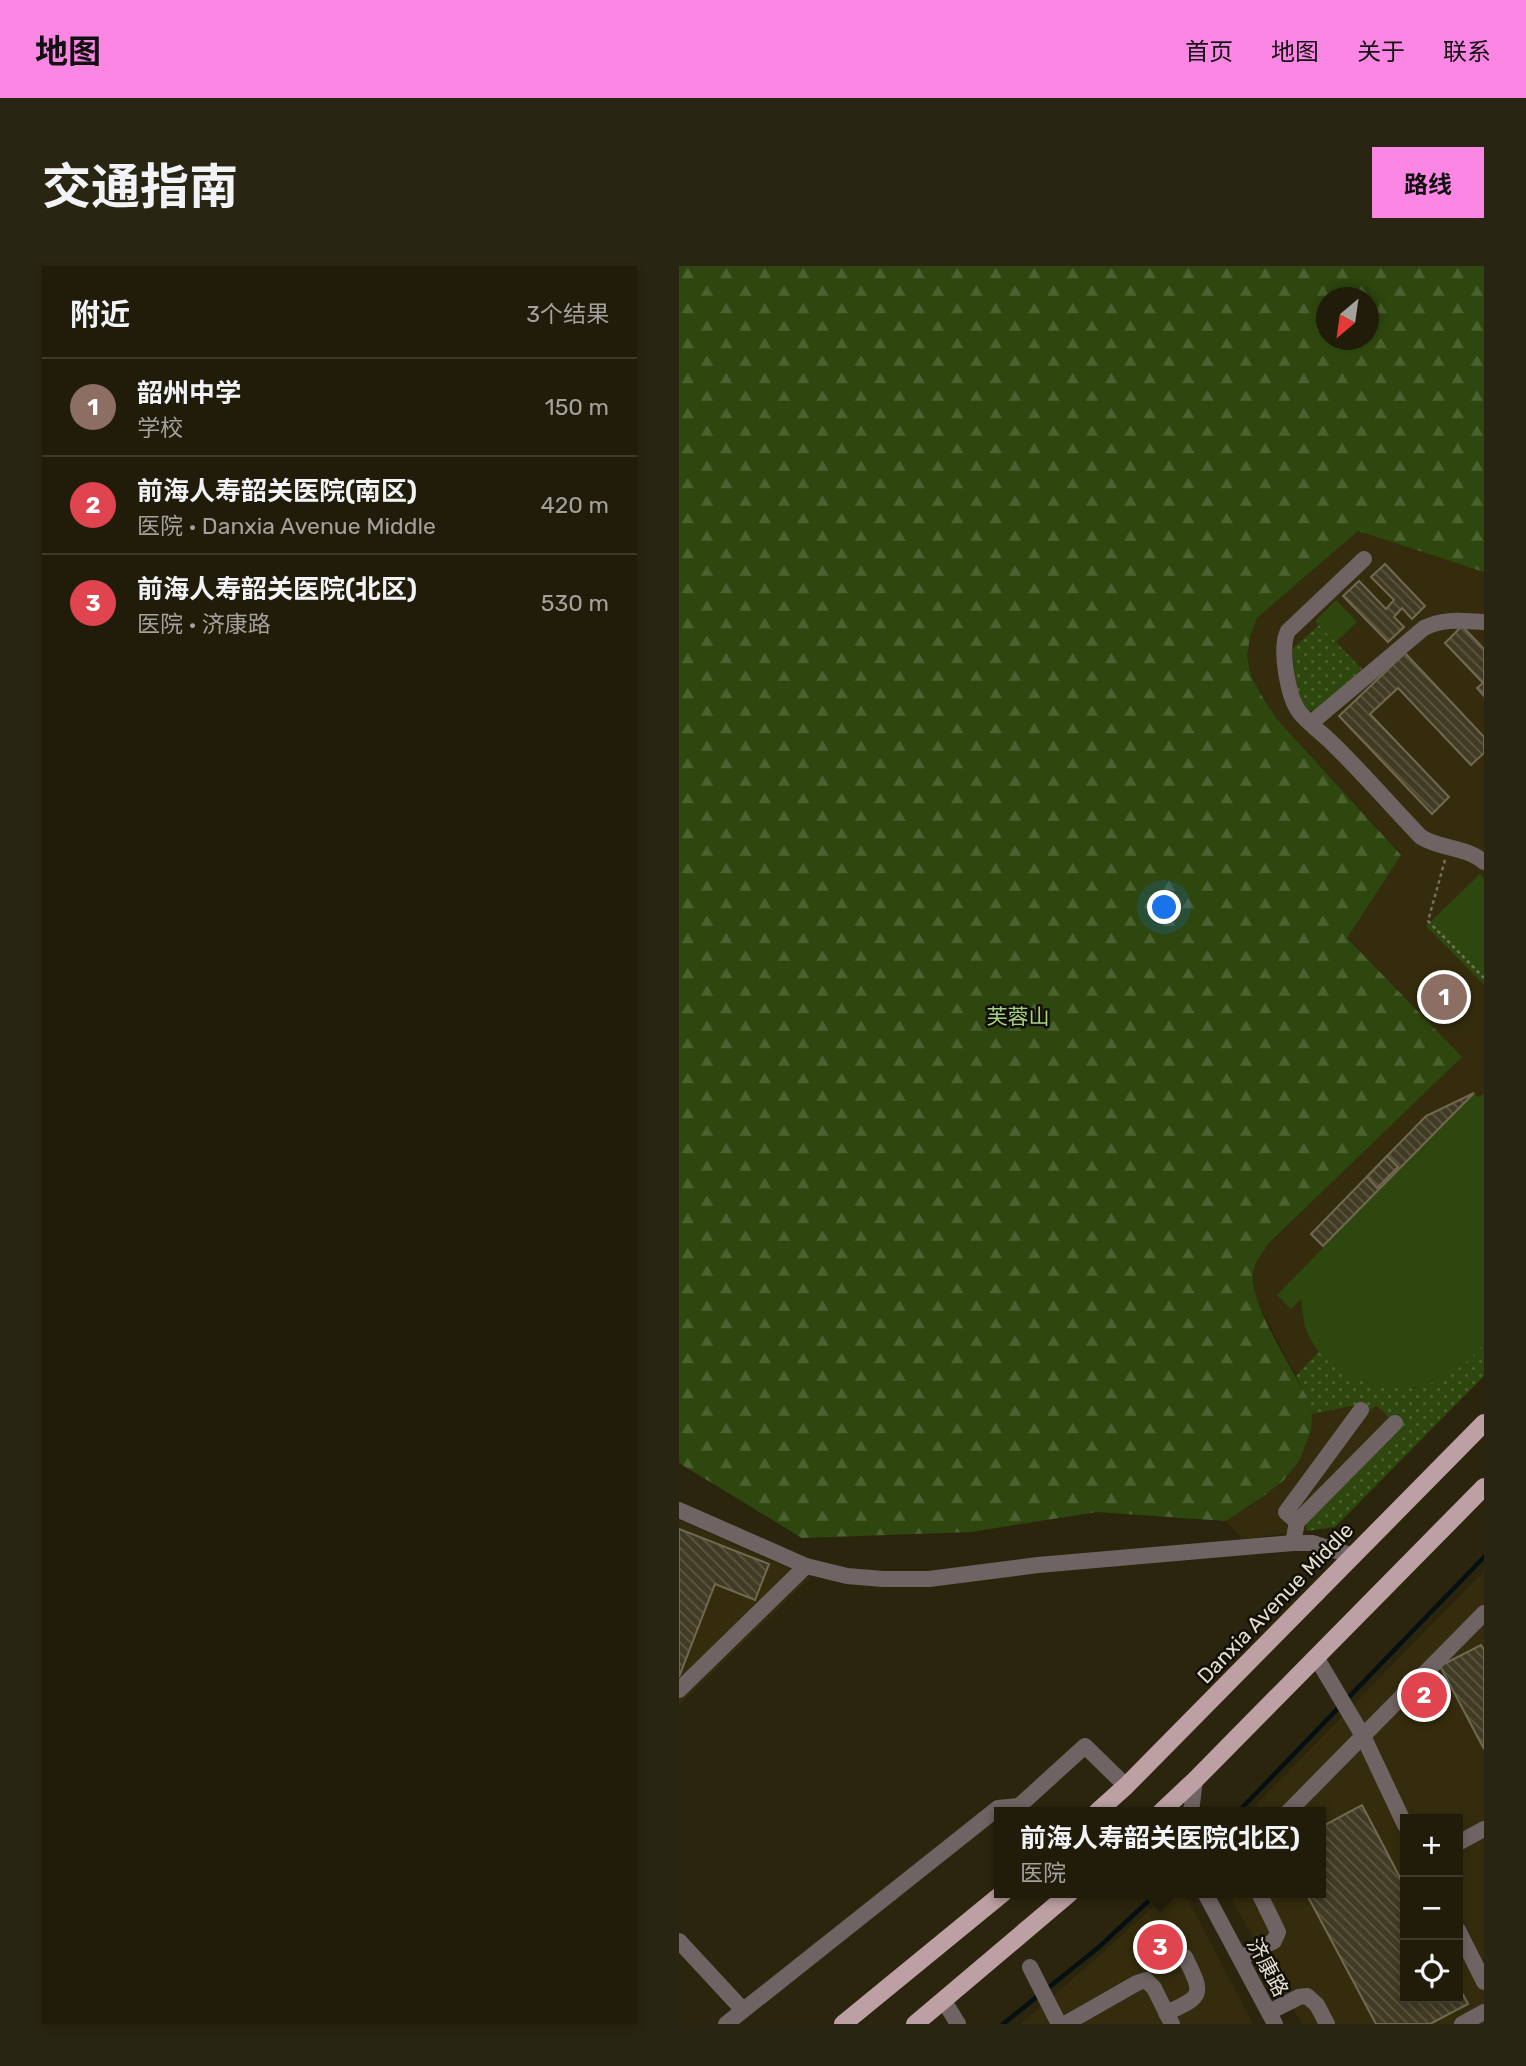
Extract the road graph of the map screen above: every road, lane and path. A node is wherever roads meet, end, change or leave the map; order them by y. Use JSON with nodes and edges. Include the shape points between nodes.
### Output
{"nodes":[{"id":1,"x":1364,"y":559,"type":"dead end"},
{"id":2,"x":1484,"y":622,"type":"edge"},
{"id":3,"x":1311,"y":723,"type":"junction"},
{"id":4,"x":1449,"y":848,"type":"junction"},
{"id":5,"x":1484,"y":862,"type":"edge"},
{"id":6,"x":1484,"y":978,"type":"edge"},
{"id":7,"x":1361,"y":1410,"type":"dead end"},
{"id":8,"x":1395,"y":1423,"type":"dead end"},
{"id":9,"x":1484,"y":1423,"type":"edge"},
{"id":10,"x":1484,"y":1487,"type":"edge"},
{"id":11,"x":679,"y":1510,"type":"edge"},
{"id":12,"x":1297,"y":1522,"type":"junction"},
{"id":13,"x":1293,"y":1543,"type":"junction"},
{"id":14,"x":1353,"y":1556,"type":"junction"},
{"id":15,"x":806,"y":1566,"type":"junction"},
{"id":16,"x":1484,"y":1613,"type":"edge"},
{"id":17,"x":1316,"y":1657,"type":"junction"},
{"id":18,"x":679,"y":1690,"type":"edge"},
{"id":19,"x":1363,"y":1736,"type":"junction"},
{"id":20,"x":1195,"y":1780,"type":"junction"},
{"id":21,"x":1126,"y":1786,"type":"junction"},
{"id":22,"x":1008,"y":1807,"type":"edge"},
{"id":23,"x":1103,"y":1807,"type":"edge"},
{"id":24,"x":1166,"y":1807,"type":"edge"},
{"id":25,"x":1192,"y":1807,"type":"edge"},
{"id":26,"x":1293,"y":1807,"type":"edge"},
{"id":27,"x":994,"y":1811,"type":"edge"},
{"id":28,"x":1400,"y":1814,"type":"edge"},
{"id":29,"x":1484,"y":1829,"type":"edge"},
{"id":30,"x":1463,"y":1840,"type":"edge"},
{"id":31,"x":997,"y":1898,"type":"edge"},
{"id":32,"x":1064,"y":1898,"type":"edge"},
{"id":33,"x":1208,"y":1898,"type":"edge"},
{"id":34,"x":1261,"y":1898,"type":"edge"},
{"id":35,"x":1463,"y":1940,"type":"edge"},
{"id":36,"x":679,"y":1941,"type":"edge"},
{"id":37,"x":1185,"y":1958,"type":"dead end"},
{"id":38,"x":1240,"y":1958,"type":"junction"},
{"id":39,"x":1030,"y":1967,"type":"dead end"},
{"id":40,"x":1484,"y":1982,"type":"edge"},
{"id":41,"x":944,"y":2001,"type":"junction"},
{"id":42,"x":743,"y":2010,"type":"junction"},
{"id":43,"x":1484,"y":2011,"type":"edge"},
{"id":44,"x":1169,"y":2018,"type":"edge"},
{"id":45,"x":1272,"y":2018,"type":"edge"},
{"id":46,"x":726,"y":2024,"type":"edge"},
{"id":47,"x":843,"y":2024,"type":"edge"},
{"id":48,"x":915,"y":2024,"type":"edge"},
{"id":49,"x":958,"y":2024,"type":"edge"},
{"id":50,"x":1059,"y":2024,"type":"edge"},
{"id":51,"x":1065,"y":2024,"type":"edge"},
{"id":52,"x":1327,"y":2024,"type":"edge"},
{"id":53,"x":1462,"y":2024,"type":"edge"}],
"edges":[{"from":1,"to":3,"type":"street","via":[[1284,639],[1290,692]]},
{"from":2,"to":3,"type":"street","via":[[1447,620],[1425,628]]},
{"from":3,"to":4,"type":"street","via":[[1421,837]]},
{"from":4,"to":5,"type":"street"},
{"from":4,"to":6,"type":"path","via":[[1428,921]]},
{"from":7,"to":12,"type":"street","via":[[1286,1512]]},
{"from":8,"to":12,"type":"street"},
{"from":9,"to":14,"type":"main road","name":"Danxia Avenue Middle"},
{"from":10,"to":17,"type":"main road"},
{"from":11,"to":15,"type":"street"},
{"from":12,"to":13,"type":"street"},
{"from":13,"to":14,"type":"street"},
{"from":13,"to":15,"type":"street","via":[[1038,1564],[929,1579],[847,1576]]},
{"from":14,"to":21,"type":"main road","name":"Danxia Avenue Middle"},
{"from":15,"to":18,"type":"street"},
{"from":16,"to":19,"type":"street"},
{"from":17,"to":19,"type":"street"},
{"from":17,"to":20,"type":"main road"},
{"from":19,"to":26,"type":"street"},
{"from":19,"to":28,"type":"street"},
{"from":20,"to":24,"type":"main road"},
{"from":20,"to":25,"type":"street"},
{"from":21,"to":22,"type":"street","via":[[1085,1746],[1019,1806]]},
{"from":21,"to":23,"type":"main road","name":"Danxia Avenue Middle"},
{"from":27,"to":42,"type":"street"},
{"from":29,"to":30,"type":"street"},
{"from":31,"to":47,"type":"main road"},
{"from":32,"to":41,"type":"main road"},
{"from":33,"to":38,"type":"street","name":"济康路"},
{"from":34,"to":38,"type":"street","via":[[1278,1932],[1274,1941]]},
{"from":35,"to":40,"type":"street"},
{"from":36,"to":42,"type":"street"},
{"from":37,"to":44,"type":"street","via":[[1198,1989],[1192,2000]]},
{"from":38,"to":45,"type":"street","name":"济康路"},
{"from":39,"to":50,"type":"street"},
{"from":41,"to":48,"type":"main road"},
{"from":41,"to":49,"type":"street"},
{"from":42,"to":46,"type":"street"},
{"from":43,"to":53,"type":"street"},
{"from":44,"to":51,"type":"street","via":[[1146,1980]]},
{"from":45,"to":52,"type":"street","via":[[1307,1996]]}]}
